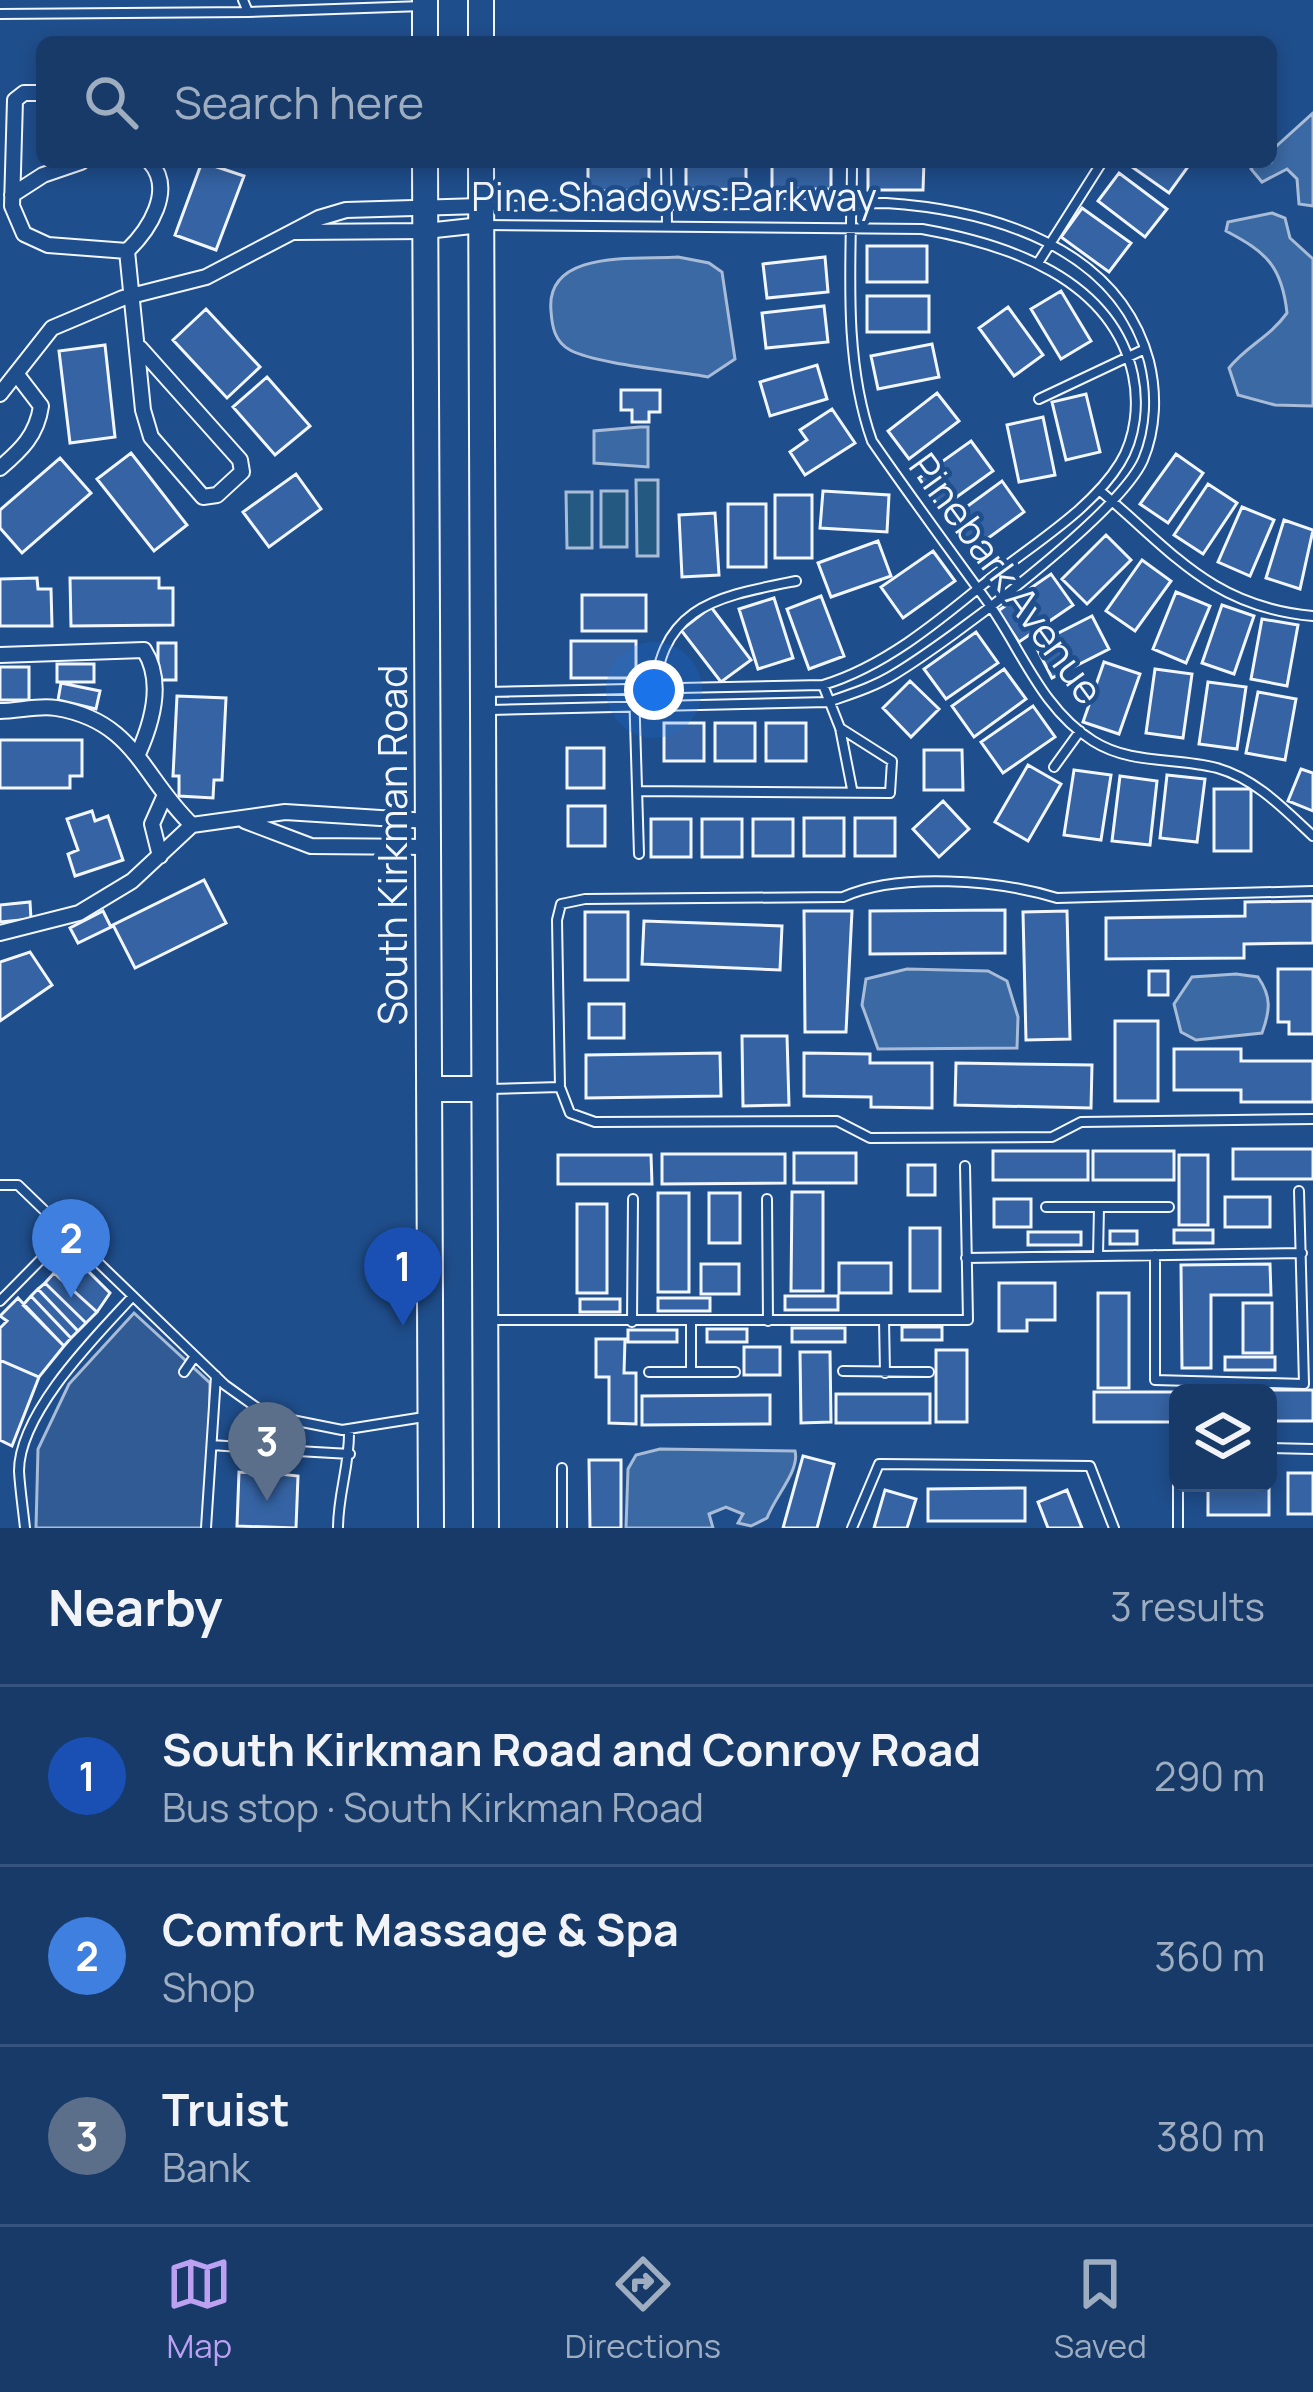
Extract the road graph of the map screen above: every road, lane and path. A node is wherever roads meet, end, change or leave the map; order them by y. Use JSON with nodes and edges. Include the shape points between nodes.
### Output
{"nodes":[{"id":1,"x":243,"y":0,"type":"edge"},
{"id":2,"x":481,"y":0,"type":"edge"},
{"id":3,"x":424,"y":3,"type":"edge"},
{"id":4,"x":248,"y":12,"type":"junction"},
{"id":5,"x":0,"y":14,"type":"edge"},
{"id":6,"x":425,"y":36,"type":"edge"},
{"id":7,"x":481,"y":36,"type":"edge"},
{"id":8,"x":36,"y":93,"type":"edge"},
{"id":9,"x":57,"y":168,"type":"edge"},
{"id":10,"x":153,"y":168,"type":"edge"},
{"id":11,"x":425,"y":168,"type":"edge"},
{"id":12,"x":481,"y":168,"type":"edge"},
{"id":13,"x":666,"y":168,"type":"edge"},
{"id":14,"x":852,"y":168,"type":"edge"},
{"id":15,"x":1098,"y":168,"type":"edge"},
{"id":16,"x":13,"y":195,"type":"junction"},
{"id":17,"x":852,"y":203,"type":"junction"},
{"id":18,"x":667,"y":206,"type":"junction"},
{"id":19,"x":481,"y":216,"type":"junction"},
{"id":20,"x":426,"y":219,"type":"junction"},
{"id":21,"x":667,"y":224,"type":"junction"},
{"id":22,"x":852,"y":228,"type":"junction"},
{"id":23,"x":293,"y":232,"type":"junction"},
{"id":24,"x":1049,"y":243,"type":"junction"},
{"id":25,"x":127,"y":250,"type":"junction"},
{"id":26,"x":1037,"y":263,"type":"junction"},
{"id":27,"x":134,"y":296,"type":"junction"},
{"id":28,"x":140,"y":348,"type":"junction"},
{"id":29,"x":1145,"y":349,"type":"junction"},
{"id":30,"x":1129,"y":356,"type":"junction"},
{"id":31,"x":18,"y":376,"type":"junction"},
{"id":32,"x":0,"y":394,"type":"edge"},
{"id":33,"x":1039,"y":399,"type":"dead end"},
{"id":34,"x":0,"y":468,"type":"edge"},
{"id":35,"x":1099,"y":490,"type":"junction"},
{"id":36,"x":1113,"y":502,"type":"junction"},
{"id":37,"x":796,"y":581,"type":"dead end"},
{"id":38,"x":976,"y":590,"type":"junction"},
{"id":39,"x":988,"y":604,"type":"junction"},
{"id":40,"x":1313,"y":616,"type":"edge"},
{"id":41,"x":0,"y":655,"type":"edge"},
{"id":42,"x":823,"y":685,"type":"junction"},
{"id":43,"x":634,"y":689,"type":"junction"},
{"id":44,"x":655,"y":689,"type":"junction"},
{"id":45,"x":483,"y":701,"type":"junction"},
{"id":46,"x":828,"y":702,"type":"junction"},
{"id":47,"x":654,"y":707,"type":"junction"},
{"id":48,"x":635,"y":708,"type":"junction"},
{"id":49,"x":0,"y":712,"type":"edge"},
{"id":50,"x":840,"y":728,"type":"junction"},
{"id":51,"x":1079,"y":731,"type":"junction"},
{"id":52,"x":138,"y":754,"type":"junction"},
{"id":53,"x":1054,"y":767,"type":"dead end"},
{"id":54,"x":852,"y":789,"type":"junction"},
{"id":55,"x":639,"y":791,"type":"junction"},
{"id":56,"x":164,"y":797,"type":"junction"},
{"id":57,"x":245,"y":821,"type":"junction"},
{"id":58,"x":191,"y":826,"type":"junction"},
{"id":59,"x":428,"y":834,"type":"junction"},
{"id":60,"x":1313,"y":836,"type":"edge"},
{"id":61,"x":639,"y":854,"type":"dead end"},
{"id":62,"x":160,"y":856,"type":"junction"},
{"id":63,"x":1313,"y":891,"type":"edge"},
{"id":64,"x":0,"y":933,"type":"edge"},
{"id":65,"x":560,"y":1087,"type":"junction"},
{"id":66,"x":429,"y":1089,"type":"junction"},
{"id":67,"x":484,"y":1089,"type":"junction"},
{"id":68,"x":1313,"y":1119,"type":"edge"},
{"id":69,"x":965,"y":1166,"type":"dead end"},
{"id":70,"x":0,"y":1185,"type":"edge"},
{"id":71,"x":1299,"y":1191,"type":"dead end"},
{"id":72,"x":633,"y":1199,"type":"dead end"},
{"id":73,"x":767,"y":1199,"type":"dead end"},
{"id":74,"x":1046,"y":1207,"type":"dead end"},
{"id":75,"x":1099,"y":1207,"type":"junction"},
{"id":76,"x":1169,"y":1208,"type":"dead end"},
{"id":77,"x":67,"y":1233,"type":"junction"},
{"id":78,"x":1302,"y":1252,"type":"junction"},
{"id":79,"x":1155,"y":1255,"type":"junction"},
{"id":80,"x":1098,"y":1256,"type":"junction"},
{"id":81,"x":966,"y":1258,"type":"junction"},
{"id":82,"x":133,"y":1296,"type":"junction"},
{"id":83,"x":0,"y":1301,"type":"edge"},
{"id":84,"x":485,"y":1320,"type":"junction"},
{"id":85,"x":884,"y":1320,"type":"junction"},
{"id":86,"x":768,"y":1321,"type":"junction"},
{"id":87,"x":632,"y":1322,"type":"junction"},
{"id":88,"x":691,"y":1322,"type":"junction"},
{"id":89,"x":195,"y":1356,"type":"junction"},
{"id":90,"x":843,"y":1371,"type":"dead end"},
{"id":91,"x":184,"y":1372,"type":"dead end"},
{"id":92,"x":649,"y":1372,"type":"dead end"},
{"id":93,"x":691,"y":1372,"type":"junction"},
{"id":94,"x":735,"y":1372,"type":"dead end"},
{"id":95,"x":929,"y":1372,"type":"dead end"},
{"id":96,"x":885,"y":1373,"type":"junction"},
{"id":97,"x":216,"y":1376,"type":"junction"},
{"id":98,"x":431,"y":1415,"type":"junction"},
{"id":99,"x":350,"y":1430,"type":"junction"},
{"id":100,"x":212,"y":1445,"type":"junction"},
{"id":101,"x":253,"y":1448,"type":"dead end"},
{"id":102,"x":1277,"y":1448,"type":"edge"},
{"id":103,"x":1313,"y":1449,"type":"edge"},
{"id":104,"x":280,"y":1450,"type":"dead end"},
{"id":105,"x":350,"y":1454,"type":"junction"},
{"id":106,"x":562,"y":1468,"type":"dead end"},
{"id":107,"x":1178,"y":1492,"type":"edge"},
{"id":108,"x":26,"y":1528,"type":"edge"},
{"id":109,"x":206,"y":1528,"type":"edge"},
{"id":110,"x":338,"y":1528,"type":"edge"},
{"id":111,"x":431,"y":1528,"type":"edge"},
{"id":112,"x":486,"y":1528,"type":"edge"},
{"id":113,"x":562,"y":1528,"type":"edge"},
{"id":114,"x":852,"y":1528,"type":"edge"},
{"id":115,"x":1114,"y":1528,"type":"edge"},
{"id":116,"x":1178,"y":1528,"type":"edge"}],
"edges":[{"from":1,"to":4,"type":"lane"},
{"from":2,"to":7,"type":"main road"},
{"from":3,"to":4,"type":"lane"},
{"from":3,"to":6,"type":"main road"},
{"from":4,"to":5,"type":"lane"},
{"from":8,"to":16,"type":"street","via":[[16,100]]},
{"from":9,"to":16,"type":"street"},
{"from":10,"to":25,"type":"street","via":[[159,200]]},
{"from":11,"to":20,"type":"main road","name":"South Kirkman Road"},
{"from":12,"to":19,"type":"main road"},
{"from":13,"to":18,"type":"lane"},
{"from":14,"to":17,"type":"lane","name":"Pinebark Avenue"},
{"from":15,"to":24,"type":"lane"},
{"from":16,"to":25,"type":"street","via":[[24,234],[48,245]]},
{"from":17,"to":18,"type":"lane","name":"Pine Shadows Parkway"},
{"from":17,"to":22,"type":"lane","name":"Pinebark Avenue"},
{"from":17,"to":24,"type":"lane","name":"Pine Shadows Parkway","via":[[946,207]]},
{"from":18,"to":19,"type":"lane","name":"Pine Shadows Parkway"},
{"from":18,"to":21,"type":"lane"},
{"from":19,"to":20,"type":"street","name":"Pine Shadows Parkway"},
{"from":19,"to":20,"type":"street","name":"Pine Shadows Parkway"},
{"from":19,"to":21,"type":"lane","name":"Pine Shadows Parkway"},
{"from":19,"to":45,"type":"main road"},
{"from":20,"to":23,"type":"street"},
{"from":20,"to":23,"type":"street","via":[[346,210]]},
{"from":20,"to":59,"type":"main road","name":"South Kirkman Road"},
{"from":21,"to":22,"type":"lane","name":"Pine Shadows Parkway"},
{"from":22,"to":26,"type":"lane","name":"Pine Shadows Parkway","via":[[977,239]]},
{"from":22,"to":38,"type":"lane","name":"Pinebark Avenue","via":[[862,413],[872,441]]},
{"from":23,"to":27,"type":"street","via":[[206,278]]},
{"from":24,"to":26,"type":"lane"},
{"from":24,"to":29,"type":"lane","name":"Pine Shadows Parkway","via":[[1115,290]]},
{"from":25,"to":27,"type":"street"},
{"from":26,"to":30,"type":"lane","name":"Pine Shadows Parkway","via":[[1083,292]]},
{"from":27,"to":28,"type":"street"},
{"from":27,"to":31,"type":"street","via":[[52,328]]},
{"from":28,"to":28,"type":"street","via":[[151,437],[203,496],[217,495],[242,472],[241,460]]},
{"from":29,"to":30,"type":"lane"},
{"from":29,"to":36,"type":"lane","name":"Pine Shadows Parkway","via":[[1155,415],[1143,460]]},
{"from":30,"to":33,"type":"lane"},
{"from":30,"to":35,"type":"lane","name":"Pine Shadows Parkway","via":[[1137,393],[1132,435]]},
{"from":31,"to":32,"type":"street"},
{"from":31,"to":34,"type":"street","via":[[40,406],[39,421]]},
{"from":35,"to":36,"type":"lane"},
{"from":35,"to":38,"type":"lane","name":"Pine Shadows Parkway"},
{"from":36,"to":39,"type":"lane","name":"Pine Shadows Parkway"},
{"from":36,"to":40,"type":"lane","via":[[1228,597]]},
{"from":37,"to":44,"type":"lane","via":[[712,597],[671,639]]},
{"from":38,"to":39,"type":"lane","name":"Pinebark Avenue"},
{"from":38,"to":42,"type":"lane","name":"Pine Shadows Parkway","via":[[881,660]]},
{"from":39,"to":46,"type":"lane","name":"Pine Shadows Parkway","via":[[897,673]]},
{"from":39,"to":51,"type":"lane","name":"Pinebark Avenue","via":[[1032,679]]},
{"from":41,"to":52,"type":"street","via":[[144,650],[153,715]]},
{"from":42,"to":44,"type":"lane","name":"Pine Shadows Parkway"},
{"from":42,"to":46,"type":"lane"},
{"from":43,"to":44,"type":"lane","name":"Pine Shadows Parkway"},
{"from":43,"to":45,"type":"lane","name":"Pine Shadows Parkway"},
{"from":43,"to":48,"type":"lane"},
{"from":44,"to":47,"type":"lane"},
{"from":45,"to":48,"type":"lane","name":"Pine Shadows Parkway"},
{"from":45,"to":67,"type":"main road"},
{"from":46,"to":47,"type":"lane","name":"Pine Shadows Parkway"},
{"from":46,"to":50,"type":"lane"},
{"from":47,"to":48,"type":"lane","name":"Pine Shadows Parkway"},
{"from":48,"to":55,"type":"lane"},
{"from":49,"to":52,"type":"street","via":[[51,707],[90,718]]},
{"from":50,"to":54,"type":"lane"},
{"from":50,"to":54,"type":"lane","via":[[892,761],[890,793]]},
{"from":51,"to":53,"type":"lane"},
{"from":51,"to":60,"type":"lane","name":"Pinebark Avenue","via":[[1132,758],[1242,777]]},
{"from":52,"to":56,"type":"street"},
{"from":54,"to":55,"type":"lane"},
{"from":55,"to":61,"type":"lane"},
{"from":56,"to":58,"type":"street"},
{"from":56,"to":62,"type":"street","via":[[152,824]]},
{"from":57,"to":58,"type":"street"},
{"from":57,"to":59,"type":"street","via":[[285,812]]},
{"from":57,"to":59,"type":"street","via":[[311,846]]},
{"from":58,"to":62,"type":"street"},
{"from":59,"to":66,"type":"main road","name":"South Kirkman Road"},
{"from":62,"to":64,"type":"street","via":[[79,913]]},
{"from":63,"to":65,"type":"lane","via":[[1057,898],[1018,886],[874,883],[843,897],[561,904]]},
{"from":65,"to":67,"type":"lane"},
{"from":65,"to":68,"type":"lane","via":[[569,1113],[595,1122],[837,1121],[870,1138],[1052,1137],[1081,1122]]},
{"from":66,"to":67,"type":"main road"},
{"from":66,"to":98,"type":"main road","name":"South Kirkman Road"},
{"from":67,"to":84,"type":"main road"},
{"from":69,"to":81,"type":"lane"},
{"from":70,"to":77,"type":"lane","via":[[18,1185]]},
{"from":71,"to":78,"type":"lane"},
{"from":72,"to":87,"type":"lane"},
{"from":73,"to":86,"type":"lane"},
{"from":74,"to":75,"type":"lane"},
{"from":75,"to":76,"type":"lane"},
{"from":75,"to":80,"type":"lane"},
{"from":77,"to":82,"type":"lane"},
{"from":77,"to":83,"type":"lane"},
{"from":78,"to":79,"type":"lane"},
{"from":78,"to":79,"type":"lane","via":[[1304,1384],[1155,1381]]},
{"from":79,"to":80,"type":"lane"},
{"from":80,"to":81,"type":"lane"},
{"from":81,"to":85,"type":"lane","via":[[968,1320]]},
{"from":82,"to":89,"type":"lane"},
{"from":82,"to":108,"type":"lane","via":[[53,1387],[25,1447],[19,1468]]},
{"from":84,"to":87,"type":"lane"},
{"from":84,"to":112,"type":"main road"},
{"from":85,"to":86,"type":"lane"},
{"from":85,"to":96,"type":"lane"},
{"from":86,"to":88,"type":"lane"},
{"from":87,"to":88,"type":"lane"},
{"from":88,"to":93,"type":"lane"},
{"from":89,"to":91,"type":"lane"},
{"from":89,"to":97,"type":"lane"},
{"from":90,"to":96,"type":"lane"},
{"from":92,"to":93,"type":"lane"},
{"from":93,"to":94,"type":"lane"},
{"from":95,"to":96,"type":"lane"},
{"from":97,"to":99,"type":"lane","via":[[267,1415]]},
{"from":97,"to":100,"type":"lane"},
{"from":98,"to":99,"type":"lane"},
{"from":98,"to":111,"type":"main road","name":"South Kirkman Road"},
{"from":99,"to":105,"type":"lane"},
{"from":100,"to":101,"type":"lane"},
{"from":100,"to":109,"type":"lane"},
{"from":102,"to":103,"type":"lane"},
{"from":104,"to":105,"type":"lane"},
{"from":105,"to":110,"type":"lane"},
{"from":106,"to":113,"type":"lane"},
{"from":107,"to":116,"type":"lane"},
{"from":114,"to":115,"type":"lane","via":[[879,1464],[1090,1466]]}]}
